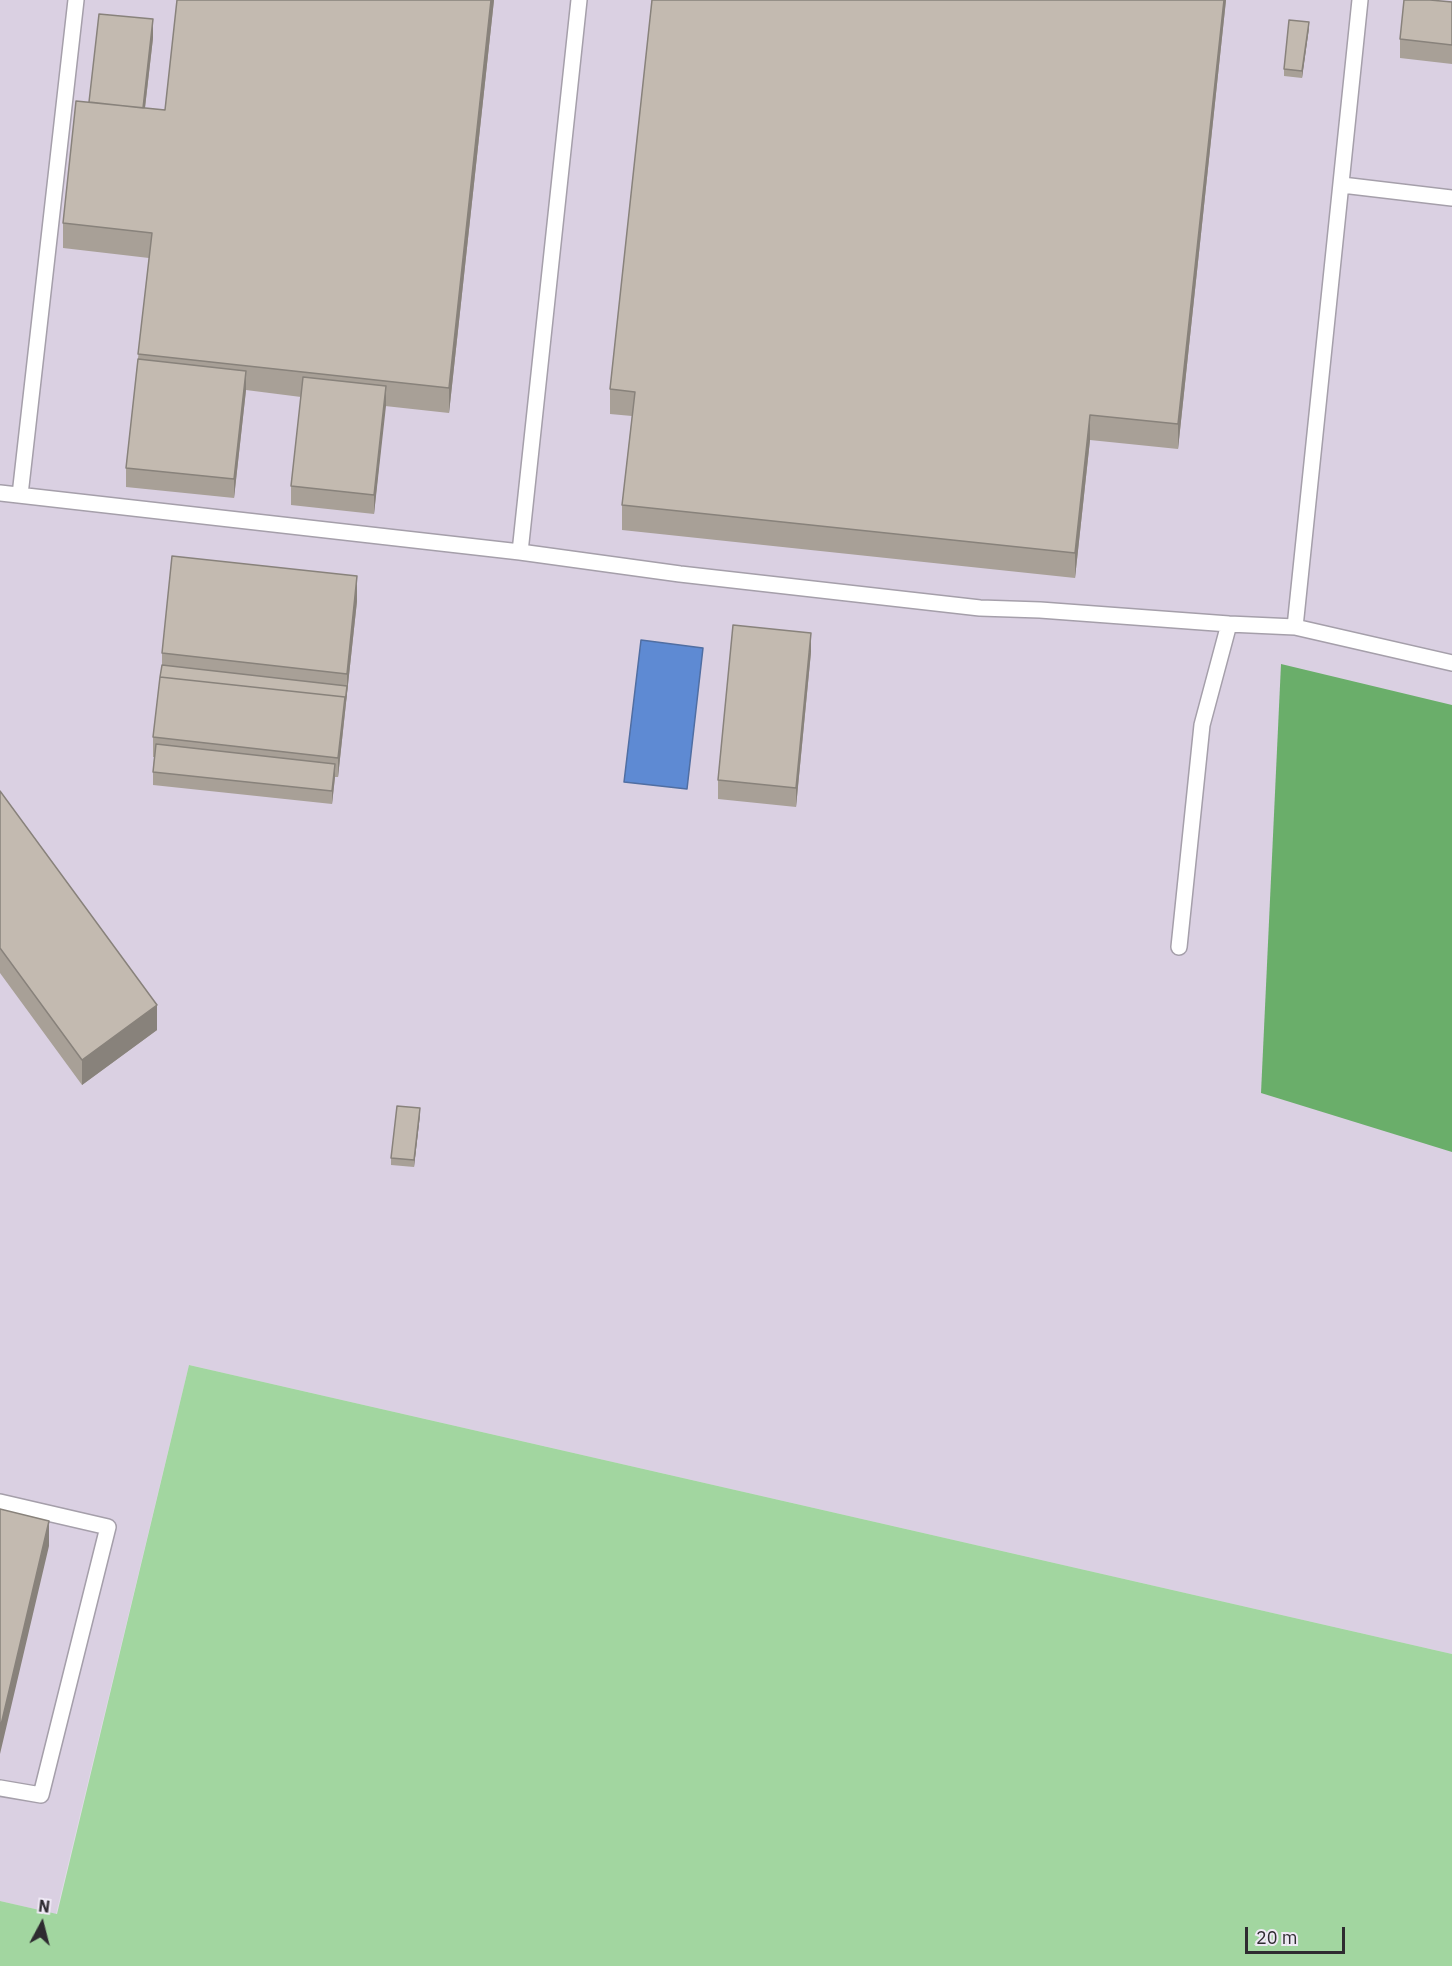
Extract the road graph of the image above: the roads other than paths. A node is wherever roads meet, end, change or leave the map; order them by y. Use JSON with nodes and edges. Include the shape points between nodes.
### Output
{"nodes":[{"id":1,"x":76,"y":0,"type":"edge"},
{"id":2,"x":579,"y":0,"type":"edge"},
{"id":3,"x":1360,"y":0,"type":"edge"},
{"id":4,"x":1342,"y":185,"type":"junction"},
{"id":5,"x":1452,"y":198,"type":"edge"},
{"id":6,"x":0,"y":493,"type":"edge"},
{"id":7,"x":20,"y":495,"type":"junction"},
{"id":8,"x":520,"y":552,"type":"junction"},
{"id":9,"x":1228,"y":624,"type":"junction"},
{"id":10,"x":1295,"y":627,"type":"junction"},
{"id":11,"x":1452,"y":663,"type":"edge"},
{"id":12,"x":1179,"y":947,"type":"dead end"},
{"id":13,"x":0,"y":1502,"type":"edge"},
{"id":14,"x":0,"y":1788,"type":"edge"}],
"edges":[{"from":1,"to":7,"type":"lane"},
{"from":2,"to":8,"type":"lane"},
{"from":3,"to":4,"type":"lane"},
{"from":4,"to":5,"type":"lane"},
{"from":4,"to":10,"type":"lane"},
{"from":6,"to":7,"type":"lane"},
{"from":7,"to":8,"type":"lane"},
{"from":8,"to":9,"type":"lane","via":[[980,608]]},
{"from":9,"to":10,"type":"lane"},
{"from":9,"to":12,"type":"lane","via":[[1202,725]]},
{"from":10,"to":11,"type":"lane"},
{"from":13,"to":14,"type":"lane","via":[[108,1527],[41,1795]]}]}
